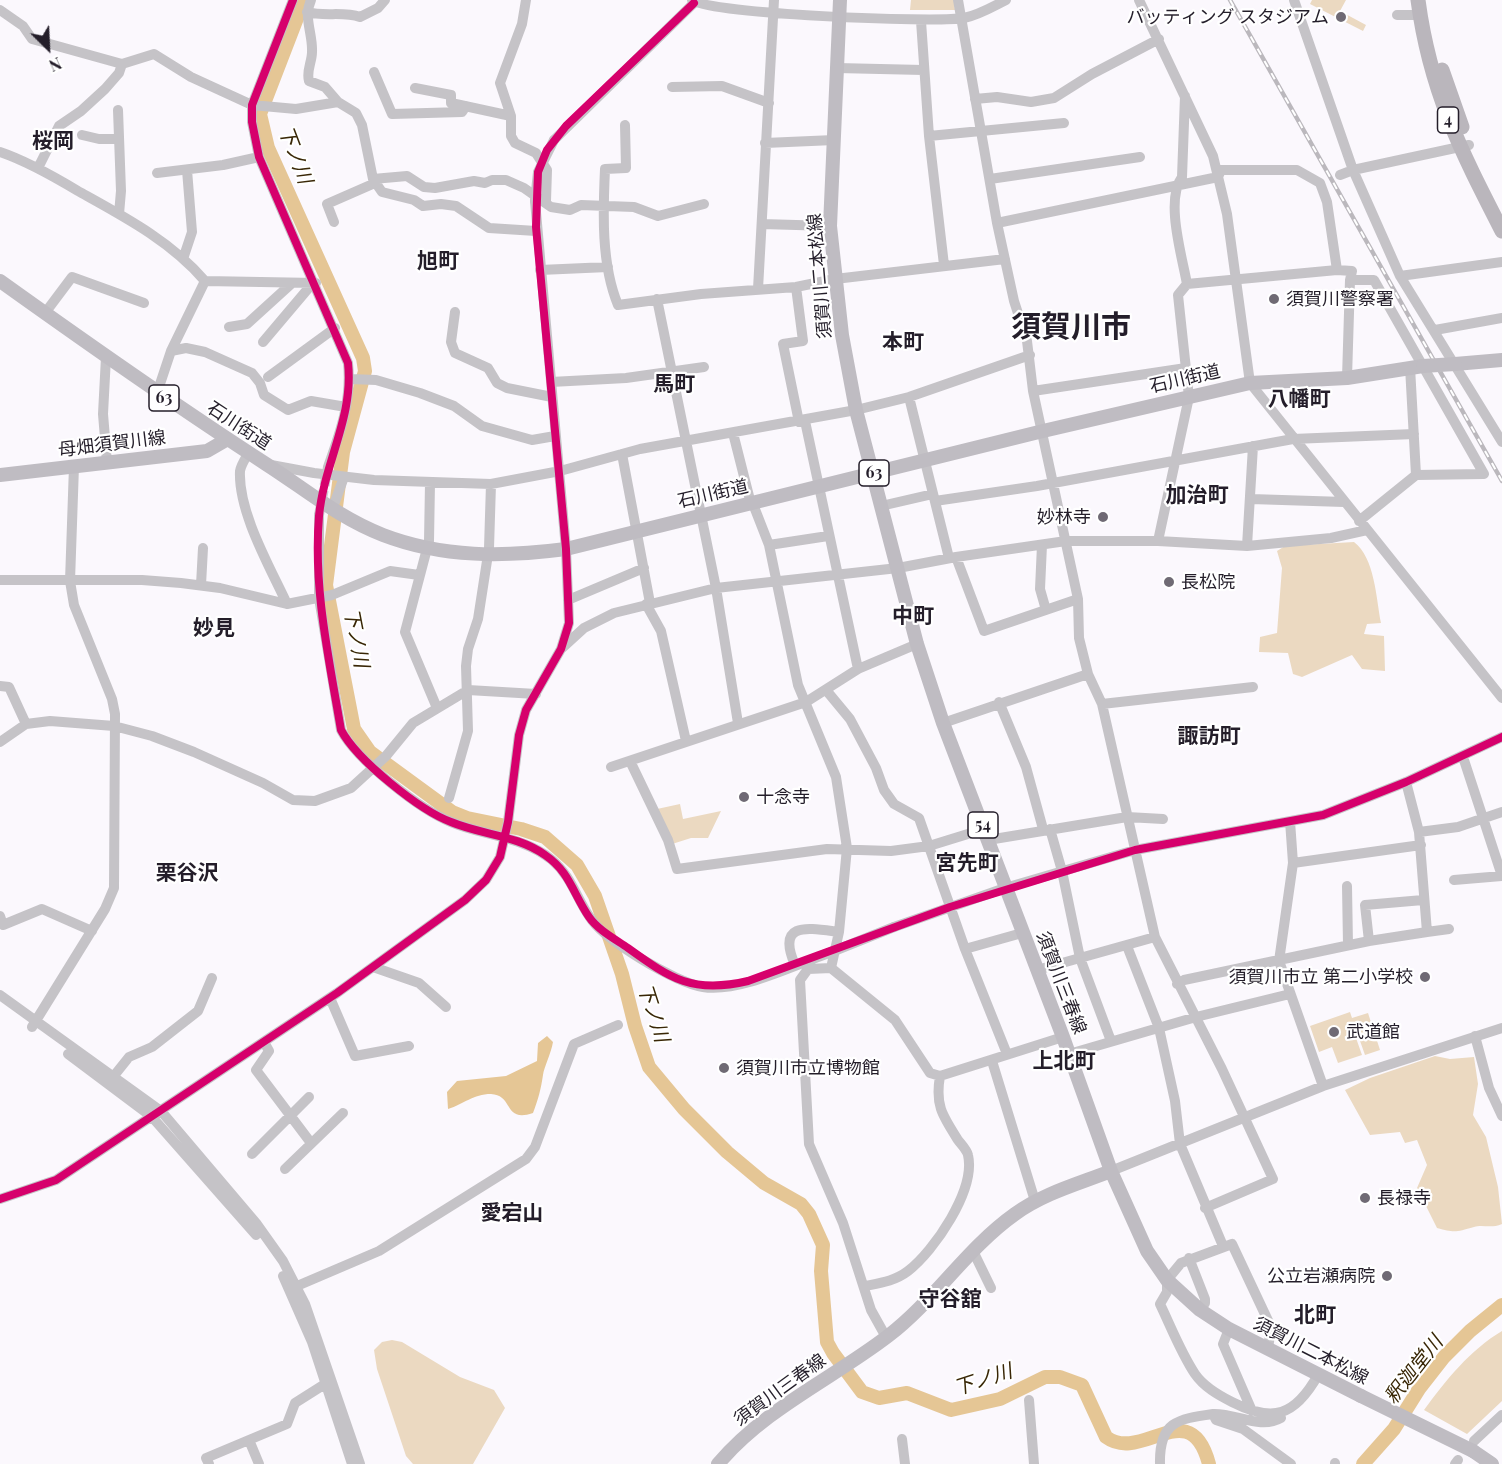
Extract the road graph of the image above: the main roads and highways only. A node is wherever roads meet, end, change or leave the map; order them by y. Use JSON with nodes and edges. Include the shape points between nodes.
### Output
{"nodes":[{"id":1,"x":840,"y":0,"type":"edge"},
{"id":2,"x":1427,"y":0,"type":"edge"},
{"id":3,"x":1419,"y":7,"type":"edge"},
{"id":4,"x":1464,"y":146,"type":"junction"},
{"id":5,"x":1502,"y":209,"type":"edge"},
{"id":6,"x":1502,"y":231,"type":"edge"},
{"id":7,"x":0,"y":281,"type":"edge"},
{"id":8,"x":1502,"y":360,"type":"edge"},
{"id":9,"x":226,"y":440,"type":"junction"},
{"id":10,"x":873,"y":474,"type":"junction"},
{"id":11,"x":0,"y":476,"type":"edge"},
{"id":12,"x":1111,"y":1171,"type":"junction"},
{"id":13,"x":718,"y":1464,"type":"edge"},
{"id":14,"x":1492,"y":1464,"type":"edge"}],
"edges":[{"from":1,"to":10,"type":"main road","name":"須賀川二本松線","via":[[831,226],[835,279],[856,410]]},
{"from":2,"to":4,"type":"highway","number":"4"},
{"from":3,"to":4,"type":"highway","number":"4","via":[[1441,103]]},
{"from":4,"to":5,"type":"highway","number":"4"},
{"from":4,"to":6,"type":"highway","number":"4"},
{"from":7,"to":9,"type":"main road","name":"石川街道","number":"63"},
{"from":8,"to":10,"type":"main road","name":"石川街道","number":"63","bridge":true,"via":[[1347,378],[1250,383]]},
{"from":9,"to":10,"type":"main road","name":"石川街道","number":"63","via":[[265,464],[325,513],[428,547],[488,556],[566,549]]},
{"from":9,"to":11,"type":"main road","name":"母畑須賀川線","via":[[207,451]]},
{"from":10,"to":12,"type":"main road","name":"須賀川三春線","number":"54","via":[[917,644],[943,723]]},
{"from":12,"to":13,"type":"main road","name":"須賀川三春線","via":[[1035,1201],[999,1227],[910,1318],[757,1425]]},
{"from":12,"to":14,"type":"main road","name":"須賀川二本松線","bridge":true,"via":[[1139,1235],[1167,1280],[1200,1310],[1317,1375],[1474,1446]]}]}
